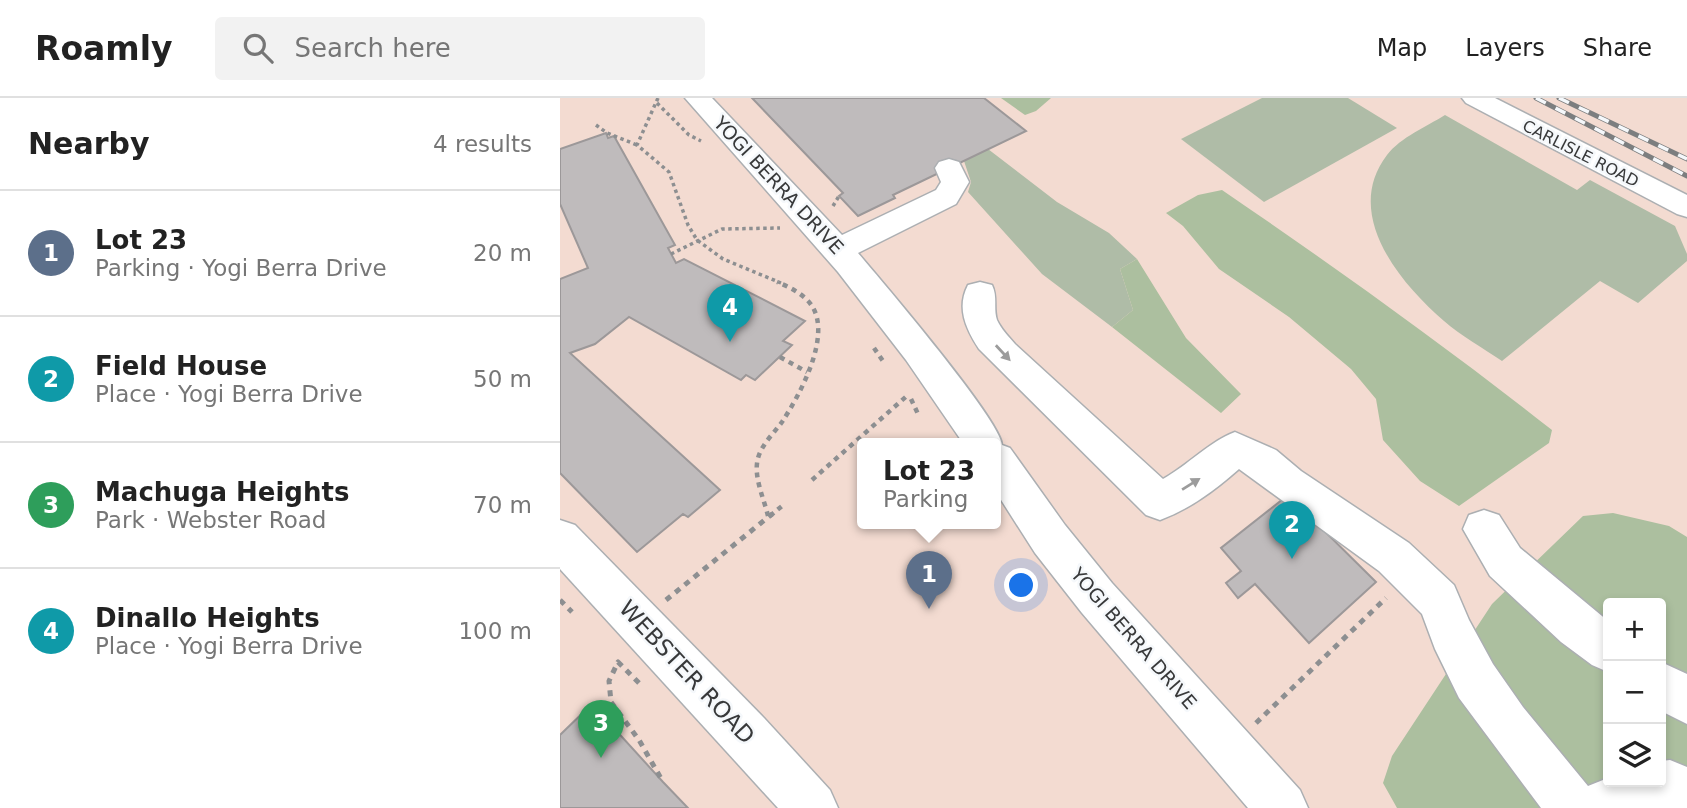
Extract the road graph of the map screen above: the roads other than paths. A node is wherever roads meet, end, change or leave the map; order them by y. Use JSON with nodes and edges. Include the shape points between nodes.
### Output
{"nodes":[{"id":1,"x":698,"y":98,"type":"edge"},
{"id":2,"x":1475,"y":98,"type":"edge"},
{"id":3,"x":949,"y":168,"type":"dead end"},
{"id":4,"x":1687,"y":207,"type":"edge"},
{"id":5,"x":839,"y":249,"type":"junction"},
{"id":6,"x":980,"y":294,"type":"dead end"},
{"id":7,"x":981,"y":438,"type":"edge"},
{"id":8,"x":1001,"y":467,"type":"edge"},
{"id":9,"x":1484,"y":529,"type":"dead end"},
{"id":10,"x":560,"y":539,"type":"edge"},
{"id":11,"x":1603,"y":645,"type":"edge"},
{"id":12,"x":1666,"y":688,"type":"edge"},
{"id":13,"x":1687,"y":700,"type":"edge"},
{"id":14,"x":1687,"y":795,"type":"edge"},
{"id":15,"x":812,"y":808,"type":"edge"},
{"id":16,"x":1282,"y":808,"type":"edge"},
{"id":17,"x":1573,"y":808,"type":"edge"},
{"id":18,"x":1598,"y":808,"type":"edge"}],
"edges":[{"from":1,"to":5,"type":"street","name":"YOGI BERRA DRIVE"},
{"from":2,"to":4,"type":"street","name":"CARLISLE ROAD"},
{"from":3,"to":5,"type":"street","via":[[955,182],[946,197]]},
{"from":5,"to":7,"type":"street","name":"YOGI BERRA DRIVE","via":[[911,338]]},
{"from":6,"to":17,"type":"street","one_way":true,"via":[[978,318],[983,331],[1160,502],[1199,479],[1235,449],[1262,462],[1394,557],[1439,600],[1451,633],[1484,692]]},
{"from":8,"to":16,"type":"street","name":"YOGI BERRA DRIVE","via":[[1097,598]]},
{"from":9,"to":11,"type":"street","via":[[1506,562]]},
{"from":10,"to":15,"type":"street","name":"WEBSTER ROAD"},
{"from":12,"to":13,"type":"street"},
{"from":14,"to":18,"type":"street","via":[[1670,785],[1644,789]]}]}
